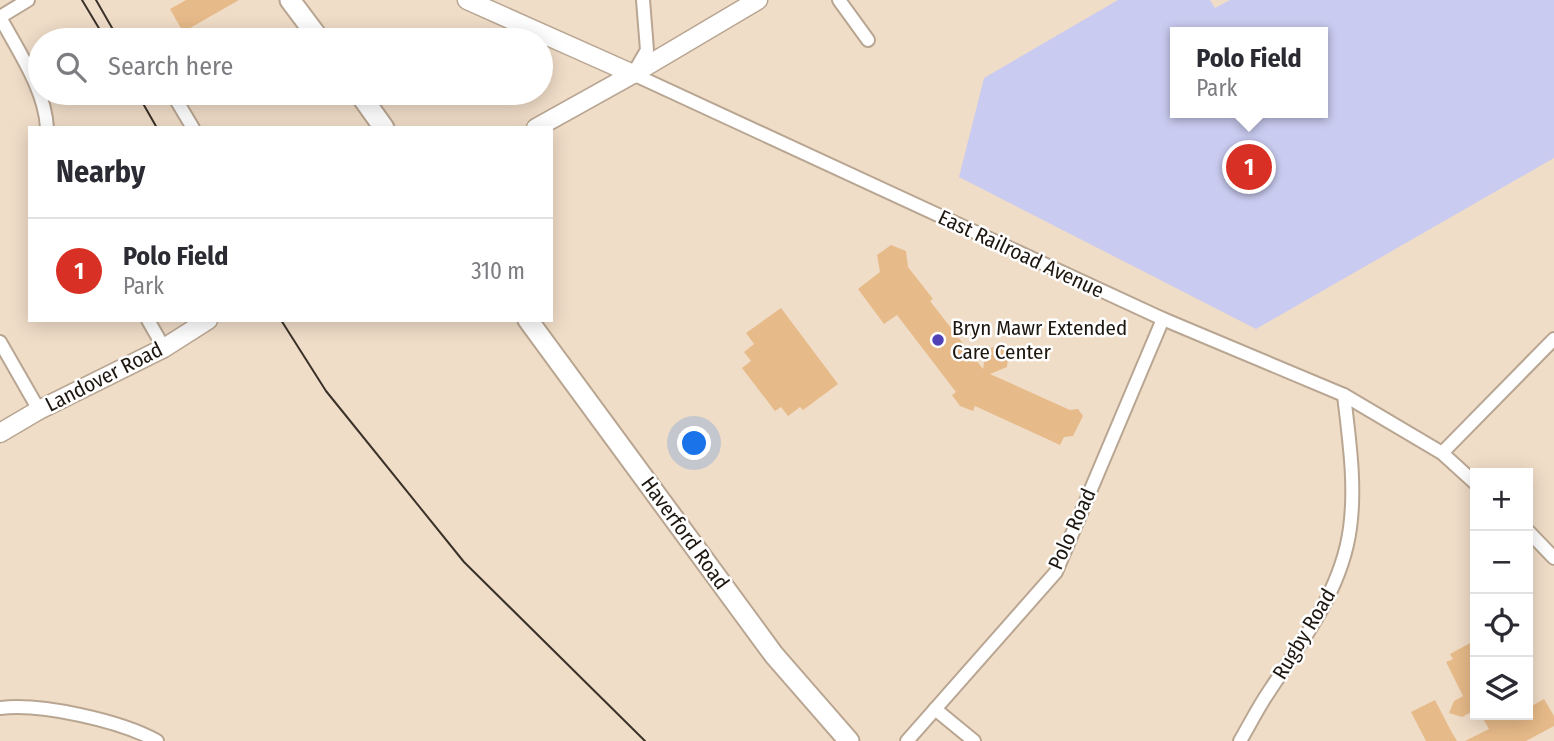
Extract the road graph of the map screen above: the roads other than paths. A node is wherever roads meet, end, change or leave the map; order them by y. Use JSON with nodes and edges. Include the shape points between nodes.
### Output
{"nodes":[{"id":1,"x":28,"y":0,"type":"edge"},
{"id":2,"x":290,"y":0,"type":"edge"},
{"id":3,"x":467,"y":0,"type":"edge"},
{"id":4,"x":643,"y":0,"type":"edge"},
{"id":5,"x":758,"y":0,"type":"edge"},
{"id":6,"x":839,"y":0,"type":"edge"},
{"id":7,"x":311,"y":28,"type":"edge"},
{"id":8,"x":530,"y":28,"type":"edge"},
{"id":9,"x":553,"y":38,"type":"edge"},
{"id":10,"x":868,"y":40,"type":"dead end"},
{"id":11,"x":28,"y":71,"type":"edge"},
{"id":12,"x":633,"y":74,"type":"junction"},
{"id":13,"x":44,"y":105,"type":"edge"},
{"id":14,"x":180,"y":105,"type":"edge"},
{"id":15,"x":368,"y":105,"type":"edge"},
{"id":16,"x":47,"y":126,"type":"edge"},
{"id":17,"x":192,"y":126,"type":"edge"},
{"id":18,"x":383,"y":126,"type":"edge"},
{"id":19,"x":540,"y":126,"type":"edge"},
{"id":20,"x":1163,"y":319,"type":"junction"},
{"id":21,"x":149,"y":322,"type":"edge"},
{"id":22,"x":205,"y":322,"type":"edge"},
{"id":23,"x":529,"y":322,"type":"edge"},
{"id":24,"x":1554,"y":339,"type":"edge"},
{"id":25,"x":0,"y":342,"type":"edge"},
{"id":26,"x":164,"y":348,"type":"junction"},
{"id":27,"x":1344,"y":395,"type":"junction"},
{"id":28,"x":38,"y":410,"type":"junction"},
{"id":29,"x":0,"y":433,"type":"edge"},
{"id":30,"x":1442,"y":453,"type":"junction"},
{"id":31,"x":1470,"y":479,"type":"edge"},
{"id":32,"x":1533,"y":536,"type":"edge"},
{"id":33,"x":1554,"y":558,"type":"edge"},
{"id":34,"x":0,"y":708,"type":"edge"},
{"id":35,"x":935,"y":709,"type":"junction"},
{"id":36,"x":158,"y":741,"type":"edge"},
{"id":37,"x":849,"y":741,"type":"edge"},
{"id":38,"x":907,"y":741,"type":"edge"},
{"id":39,"x":975,"y":741,"type":"edge"},
{"id":40,"x":1240,"y":741,"type":"edge"}],
"edges":[{"from":1,"to":11,"type":"street","via":[[0,17]]},
{"from":2,"to":7,"type":"main road"},
{"from":3,"to":8,"type":"street"},
{"from":4,"to":12,"type":"street","via":[[647,50]]},
{"from":5,"to":12,"type":"street"},
{"from":6,"to":10,"type":"street"},
{"from":9,"to":12,"type":"street"},
{"from":12,"to":19,"type":"street"},
{"from":12,"to":20,"type":"street","name":"East Railroad Avenue"},
{"from":13,"to":16,"type":"street"},
{"from":14,"to":17,"type":"street"},
{"from":15,"to":18,"type":"main road"},
{"from":20,"to":27,"type":"street","name":"East Railroad Avenue"},
{"from":20,"to":35,"type":"street","name":"Polo Road","via":[[1056,572]]},
{"from":21,"to":26,"type":"street"},
{"from":22,"to":26,"type":"street","name":"Landover Road"},
{"from":23,"to":37,"type":"main road","name":"Haverford Road","via":[[774,655]]},
{"from":24,"to":30,"type":"street"},
{"from":25,"to":28,"type":"street"},
{"from":26,"to":28,"type":"street","name":"Landover Road"},
{"from":27,"to":30,"type":"street","name":"East Railroad Avenue"},
{"from":27,"to":40,"type":"street","name":"Rugby Road","via":[[1353,498],[1339,572],[1312,627]]},
{"from":28,"to":29,"type":"street","name":"Landover Road"},
{"from":30,"to":31,"type":"street","name":"East Railroad Avenue"},
{"from":32,"to":33,"type":"street"},
{"from":34,"to":36,"type":"street","via":[[59,712]]},
{"from":35,"to":38,"type":"street","name":"Polo Road"},
{"from":35,"to":39,"type":"street"}]}
